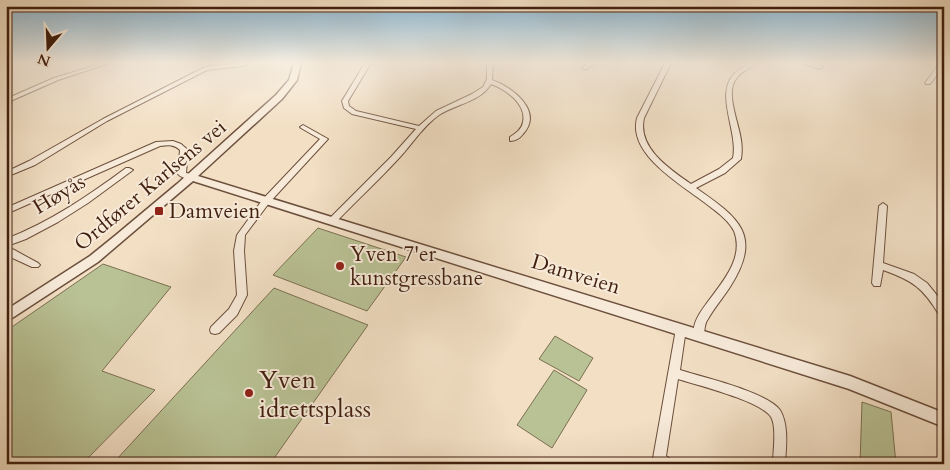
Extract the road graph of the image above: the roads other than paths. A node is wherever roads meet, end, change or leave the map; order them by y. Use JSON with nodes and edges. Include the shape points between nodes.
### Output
{"nodes":[{"id":1,"x":44,"y":85,"type":"edge"},
{"id":2,"x":173,"y":85,"type":"edge"},
{"id":3,"x":289,"y":85,"type":"edge"},
{"id":4,"x":355,"y":85,"type":"edge"},
{"id":5,"x":486,"y":85,"type":"edge"},
{"id":6,"x":497,"y":85,"type":"edge"},
{"id":7,"x":657,"y":85,"type":"edge"},
{"id":8,"x":730,"y":85,"type":"edge"},
{"id":9,"x":6,"y":101,"type":"edge"},
{"id":10,"x":302,"y":127,"type":"dead end"},
{"id":11,"x":422,"y":128,"type":"junction"},
{"id":12,"x":513,"y":139,"type":"dead end"},
{"id":13,"x":129,"y":170,"type":"dead end"},
{"id":14,"x":6,"y":175,"type":"edge"},
{"id":15,"x":192,"y":177,"type":"junction"},
{"id":16,"x":690,"y":188,"type":"junction"},
{"id":17,"x":266,"y":201,"type":"junction"},
{"id":18,"x":883,"y":206,"type":"dead end"},
{"id":19,"x":6,"y":211,"type":"edge"},
{"id":20,"x":332,"y":221,"type":"junction"},
{"id":21,"x":6,"y":243,"type":"edge"},
{"id":22,"x":6,"y":249,"type":"edge"},
{"id":23,"x":35,"y":265,"type":"dead end"},
{"id":24,"x":879,"y":265,"type":"junction"},
{"id":25,"x":877,"y":283,"type":"dead end"},
{"id":26,"x":944,"y":313,"type":"edge"},
{"id":27,"x":6,"y":317,"type":"edge"},
{"id":28,"x":681,"y":329,"type":"junction"},
{"id":29,"x":215,"y":330,"type":"dead end"},
{"id":30,"x":699,"y":334,"type":"junction"},
{"id":31,"x":674,"y":373,"type":"junction"},
{"id":32,"x":944,"y":420,"type":"edge"},
{"id":33,"x":662,"y":462,"type":"edge"},
{"id":34,"x":779,"y":464,"type":"edge"}],
"edges":[{"from":1,"to":9,"type":"street"},
{"from":2,"to":14,"type":"street"},
{"from":3,"to":15,"type":"street","name":"Ordfører Karlsens vei"},
{"from":4,"to":11,"type":"street","via":[[346,101],[346,107],[354,113]]},
{"from":5,"to":11,"type":"street","via":[[478,94],[441,111]]},
{"from":6,"to":12,"type":"street","via":[[515,95],[526,111],[523,130]]},
{"from":7,"to":16,"type":"street","via":[[641,118],[639,133],[652,156]]},
{"from":8,"to":16,"type":"street","via":[[729,96],[739,144],[737,159]]},
{"from":10,"to":17,"type":"street","via":[[324,139]]},
{"from":11,"to":20,"type":"street"},
{"from":13,"to":21,"type":"street","name":"Høyås","via":[[54,221]]},
{"from":15,"to":17,"type":"street","name":"Damveien"},
{"from":15,"to":19,"type":"street","via":[[182,174],[184,150],[180,145],[170,142],[159,144]]},
{"from":15,"to":27,"type":"street","name":"Ordfører Karlsens vei","via":[[94,259]]},
{"from":16,"to":30,"type":"street","via":[[725,214],[736,226],[742,243],[735,268],[702,320]]},
{"from":17,"to":20,"type":"street","name":"Damveien"},
{"from":17,"to":29,"type":"street","via":[[241,235],[242,295],[233,312]]},
{"from":18,"to":24,"type":"street"},
{"from":20,"to":28,"type":"street","name":"Damveien"},
{"from":22,"to":23,"type":"street"},
{"from":24,"to":25,"type":"street"},
{"from":24,"to":26,"type":"street","via":[[922,282]]},
{"from":28,"to":30,"type":"street","name":"Damveien"},
{"from":28,"to":31,"type":"street"},
{"from":30,"to":32,"type":"street","name":"Damveien","via":[[881,394]]},
{"from":31,"to":33,"type":"street"},
{"from":31,"to":34,"type":"street","via":[[751,398],[770,409],[778,420]]}]}
